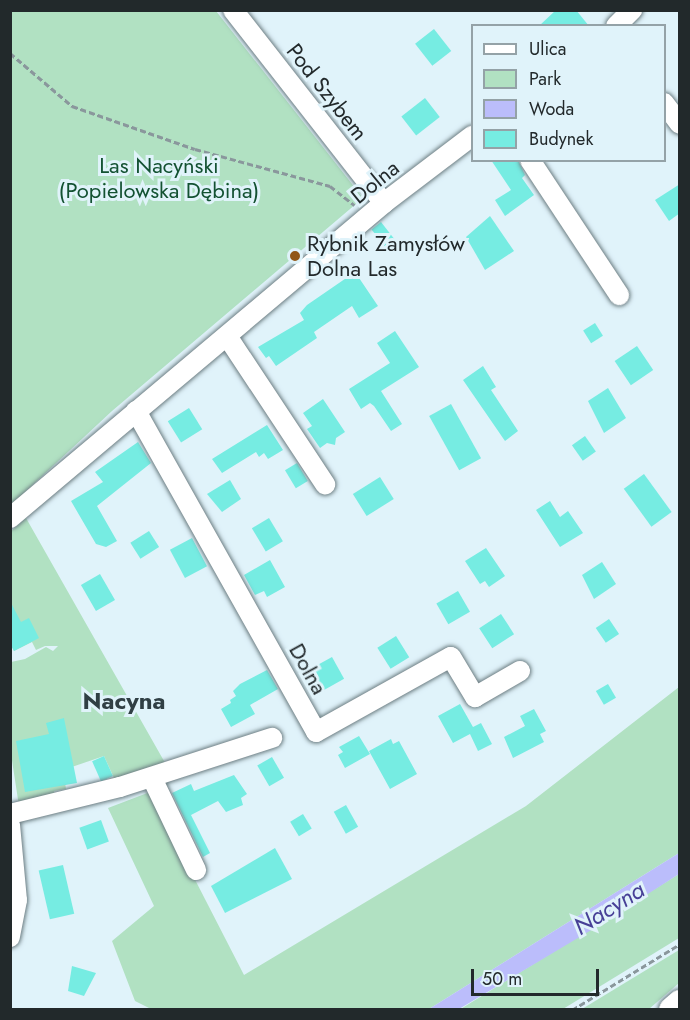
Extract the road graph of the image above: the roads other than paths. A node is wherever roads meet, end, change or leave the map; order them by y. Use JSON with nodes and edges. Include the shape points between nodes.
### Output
{"nodes":[{"id":1,"x":233,"y":10,"type":"edge"},
{"id":2,"x":632,"y":10,"type":"edge"},
{"id":3,"x":618,"y":24,"type":"edge"},
{"id":4,"x":666,"y":106,"type":"edge"},
{"id":5,"x":680,"y":124,"type":"edge"},
{"id":6,"x":471,"y":137,"type":"edge"},
{"id":7,"x":531,"y":162,"type":"edge"},
{"id":8,"x":384,"y":203,"type":"junction"},
{"id":9,"x":619,"y":296,"type":"dead end"},
{"id":10,"x":227,"y":336,"type":"junction"},
{"id":11,"x":136,"y":411,"type":"junction"},
{"id":12,"x":325,"y":484,"type":"dead end"},
{"id":13,"x":10,"y":518,"type":"edge"},
{"id":14,"x":520,"y":671,"type":"dead end"},
{"id":15,"x":272,"y":738,"type":"dead end"},
{"id":16,"x":152,"y":778,"type":"junction"},
{"id":17,"x":10,"y":814,"type":"edge"},
{"id":18,"x":10,"y":825,"type":"edge"},
{"id":19,"x":196,"y":870,"type":"dead end"},
{"id":20,"x":10,"y":937,"type":"edge"},
{"id":21,"x":680,"y":1003,"type":"edge"},
{"id":22,"x":672,"y":1010,"type":"edge"}],
"edges":[{"from":1,"to":8,"type":"street","name":"Pod Szybem"},
{"from":2,"to":3,"type":"street"},
{"from":4,"to":5,"type":"street"},
{"from":6,"to":8,"type":"street","name":"Dolna"},
{"from":7,"to":9,"type":"street"},
{"from":8,"to":10,"type":"street","name":"Dolna"},
{"from":10,"to":11,"type":"street","name":"Dolna"},
{"from":10,"to":12,"type":"street"},
{"from":11,"to":13,"type":"street","name":"Dolna"},
{"from":11,"to":14,"type":"street","name":"Dolna","via":[[316,732],[451,657],[476,697]]},
{"from":15,"to":16,"type":"street"},
{"from":16,"to":17,"type":"street"},
{"from":16,"to":19,"type":"street"},
{"from":18,"to":20,"type":"street","via":[[17,900]]},
{"from":21,"to":22,"type":"main road"}]}
